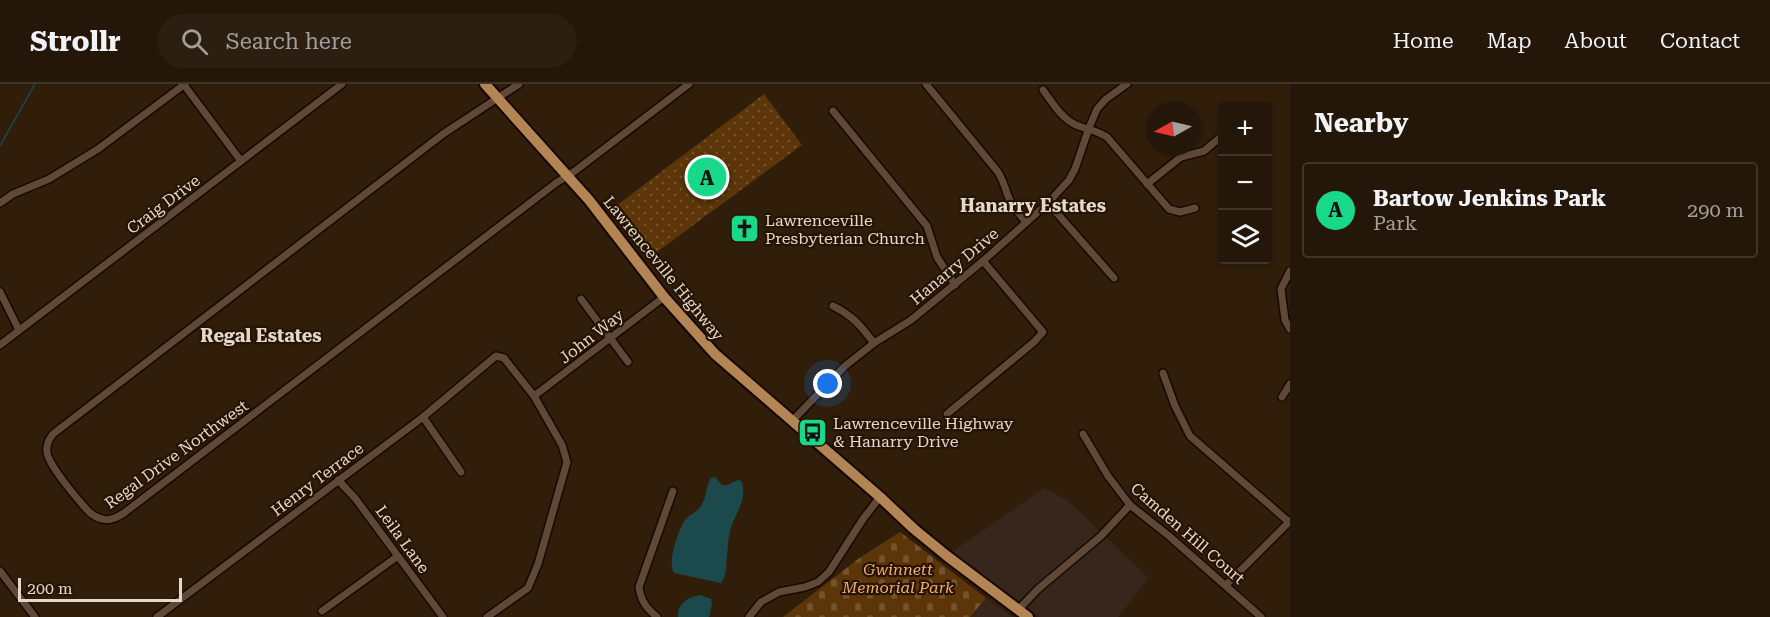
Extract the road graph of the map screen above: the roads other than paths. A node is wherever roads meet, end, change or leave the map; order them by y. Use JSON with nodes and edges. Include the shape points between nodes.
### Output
{"nodes":[{"id":1,"x":185,"y":84,"type":"edge"},
{"id":2,"x":342,"y":84,"type":"edge"},
{"id":3,"x":485,"y":84,"type":"edge"},
{"id":4,"x":519,"y":84,"type":"edge"},
{"id":5,"x":689,"y":84,"type":"edge"},
{"id":6,"x":926,"y":84,"type":"edge"},
{"id":7,"x":1127,"y":84,"type":"edge"},
{"id":8,"x":1043,"y":90,"type":"dead end"},
{"id":9,"x":498,"y":99,"type":"junction"},
{"id":10,"x":833,"y":111,"type":"dead end"},
{"id":11,"x":1089,"y":128,"type":"junction"},
{"id":12,"x":1218,"y":139,"type":"edge"},
{"id":13,"x":241,"y":161,"type":"junction"},
{"id":14,"x":567,"y":176,"type":"junction"},
{"id":15,"x":1147,"y":184,"type":"junction"},
{"id":16,"x":0,"y":203,"type":"edge"},
{"id":17,"x":1048,"y":203,"type":"junction"},
{"id":18,"x":1195,"y":208,"type":"dead end"},
{"id":19,"x":1026,"y":222,"type":"junction"},
{"id":20,"x":983,"y":261,"type":"junction"},
{"id":21,"x":1290,"y":271,"type":"edge"},
{"id":22,"x":1114,"y":278,"type":"dead end"},
{"id":23,"x":955,"y":285,"type":"junction"},
{"id":24,"x":0,"y":292,"type":"edge"},
{"id":25,"x":664,"y":297,"type":"junction"},
{"id":26,"x":580,"y":299,"type":"dead end"},
{"id":27,"x":833,"y":306,"type":"dead end"},
{"id":28,"x":1290,"y":329,"type":"edge"},
{"id":29,"x":19,"y":330,"type":"junction"},
{"id":30,"x":609,"y":338,"type":"junction"},
{"id":31,"x":874,"y":343,"type":"junction"},
{"id":32,"x":0,"y":345,"type":"edge"},
{"id":33,"x":628,"y":362,"type":"dead end"},
{"id":34,"x":1163,"y":373,"type":"dead end"},
{"id":35,"x":1290,"y":384,"type":"edge"},
{"id":36,"x":534,"y":396,"type":"junction"},
{"id":37,"x":1282,"y":397,"type":"dead end"},
{"id":38,"x":947,"y":414,"type":"dead end"},
{"id":39,"x":423,"y":417,"type":"junction"},
{"id":40,"x":792,"y":421,"type":"junction"},
{"id":41,"x":1083,"y":434,"type":"dead end"},
{"id":42,"x":461,"y":472,"type":"dead end"},
{"id":43,"x":338,"y":480,"type":"junction"},
{"id":44,"x":673,"y":491,"type":"dead end"},
{"id":45,"x":880,"y":497,"type":"junction"},
{"id":46,"x":1130,"y":505,"type":"junction"},
{"id":47,"x":1289,"y":522,"type":"edge"},
{"id":48,"x":398,"y":556,"type":"junction"},
{"id":49,"x":0,"y":571,"type":"edge"},
{"id":50,"x":1226,"y":585,"type":"junction"},
{"id":51,"x":1018,"y":610,"type":"junction"},
{"id":52,"x":322,"y":611,"type":"dead end"},
{"id":53,"x":35,"y":617,"type":"edge"},
{"id":54,"x":157,"y":617,"type":"edge"},
{"id":55,"x":443,"y":617,"type":"edge"},
{"id":56,"x":487,"y":617,"type":"edge"},
{"id":57,"x":657,"y":617,"type":"edge"},
{"id":58,"x":749,"y":617,"type":"edge"},
{"id":59,"x":1028,"y":617,"type":"edge"},
{"id":60,"x":1261,"y":617,"type":"edge"}],
"edges":[{"from":1,"to":13,"type":"street"},
{"from":1,"to":16,"type":"street","via":[[98,149]]},
{"from":2,"to":13,"type":"street","name":"Craig Drive"},
{"from":3,"to":9,"type":"main road","name":"Lawrenceville Highway"},
{"from":4,"to":9,"type":"street"},
{"from":5,"to":14,"type":"street"},
{"from":6,"to":19,"type":"street","via":[[998,172],[1013,206]]},
{"from":7,"to":11,"type":"street","name":"Hanarry Drive","via":[[1097,109]]},
{"from":8,"to":11,"type":"street","via":[[1066,118]]},
{"from":9,"to":14,"type":"main road","name":"Lawrenceville Highway"},
{"from":9,"to":14,"type":"street","name":"Regal Drive Northwest","via":[[443,134],[52,434],[47,445],[50,462],[86,509],[102,520],[112,520],[124,513]]},
{"from":10,"to":23,"type":"street","via":[[927,226],[937,257]]},
{"from":11,"to":15,"type":"street","via":[[1107,137]]},
{"from":11,"to":17,"type":"street","name":"Hanarry Drive","via":[[1075,169]]},
{"from":12,"to":15,"type":"street","via":[[1204,151],[1181,157]]},
{"from":13,"to":29,"type":"street","name":"Craig Drive"},
{"from":14,"to":25,"type":"main road","name":"Lawrenceville Highway"},
{"from":15,"to":18,"type":"street","via":[[1169,208],[1180,212]]},
{"from":17,"to":19,"type":"street","name":"Hanarry Drive"},
{"from":17,"to":22,"type":"street"},
{"from":19,"to":20,"type":"street","name":"Hanarry Drive"},
{"from":20,"to":23,"type":"street","name":"Hanarry Drive"},
{"from":20,"to":38,"type":"street","via":[[1043,332]]},
{"from":21,"to":28,"type":"street","via":[[1281,289]]},
{"from":23,"to":31,"type":"street","name":"Hanarry Drive"},
{"from":24,"to":29,"type":"street"},
{"from":25,"to":30,"type":"street","name":"John Way"},
{"from":25,"to":40,"type":"main road","name":"Lawrenceville Highway","via":[[715,354]]},
{"from":26,"to":30,"type":"street"},
{"from":27,"to":31,"type":"street","via":[[848,313]]},
{"from":29,"to":32,"type":"street","name":"Craig Drive"},
{"from":30,"to":33,"type":"street"},
{"from":30,"to":36,"type":"street","name":"John Way"},
{"from":31,"to":40,"type":"street","name":"Hanarry Drive","via":[[845,366]]},
{"from":34,"to":47,"type":"street","via":[[1190,436]]},
{"from":35,"to":37,"type":"street"},
{"from":36,"to":39,"type":"street","name":"Henry Terrace","via":[[504,358],[496,356]]},
{"from":36,"to":56,"type":"street","via":[[562,445],[567,462],[528,588]]},
{"from":39,"to":42,"type":"street"},
{"from":39,"to":43,"type":"street","name":"Henry Terrace"},
{"from":40,"to":45,"type":"main road","name":"Lawrenceville Highway"},
{"from":41,"to":46,"type":"street","name":"Camden Hill Court"},
{"from":43,"to":48,"type":"street","name":"Leila Lane"},
{"from":43,"to":54,"type":"street","name":"Henry Terrace"},
{"from":44,"to":57,"type":"street","via":[[639,587],[646,609]]},
{"from":45,"to":51,"type":"main road","name":"Lawrenceville Highway","via":[[914,529]]},
{"from":45,"to":58,"type":"street","via":[[829,572],[818,582],[779,592],[761,602]]},
{"from":46,"to":50,"type":"street","name":"Camden Hill Court"},
{"from":46,"to":51,"type":"street"},
{"from":47,"to":50,"type":"street"},
{"from":48,"to":52,"type":"street"},
{"from":48,"to":55,"type":"street","name":"Leila Lane"},
{"from":49,"to":53,"type":"street"},
{"from":50,"to":60,"type":"street","name":"Camden Hill Court"},
{"from":51,"to":59,"type":"main road","name":"Lawrenceville Highway"}]}
